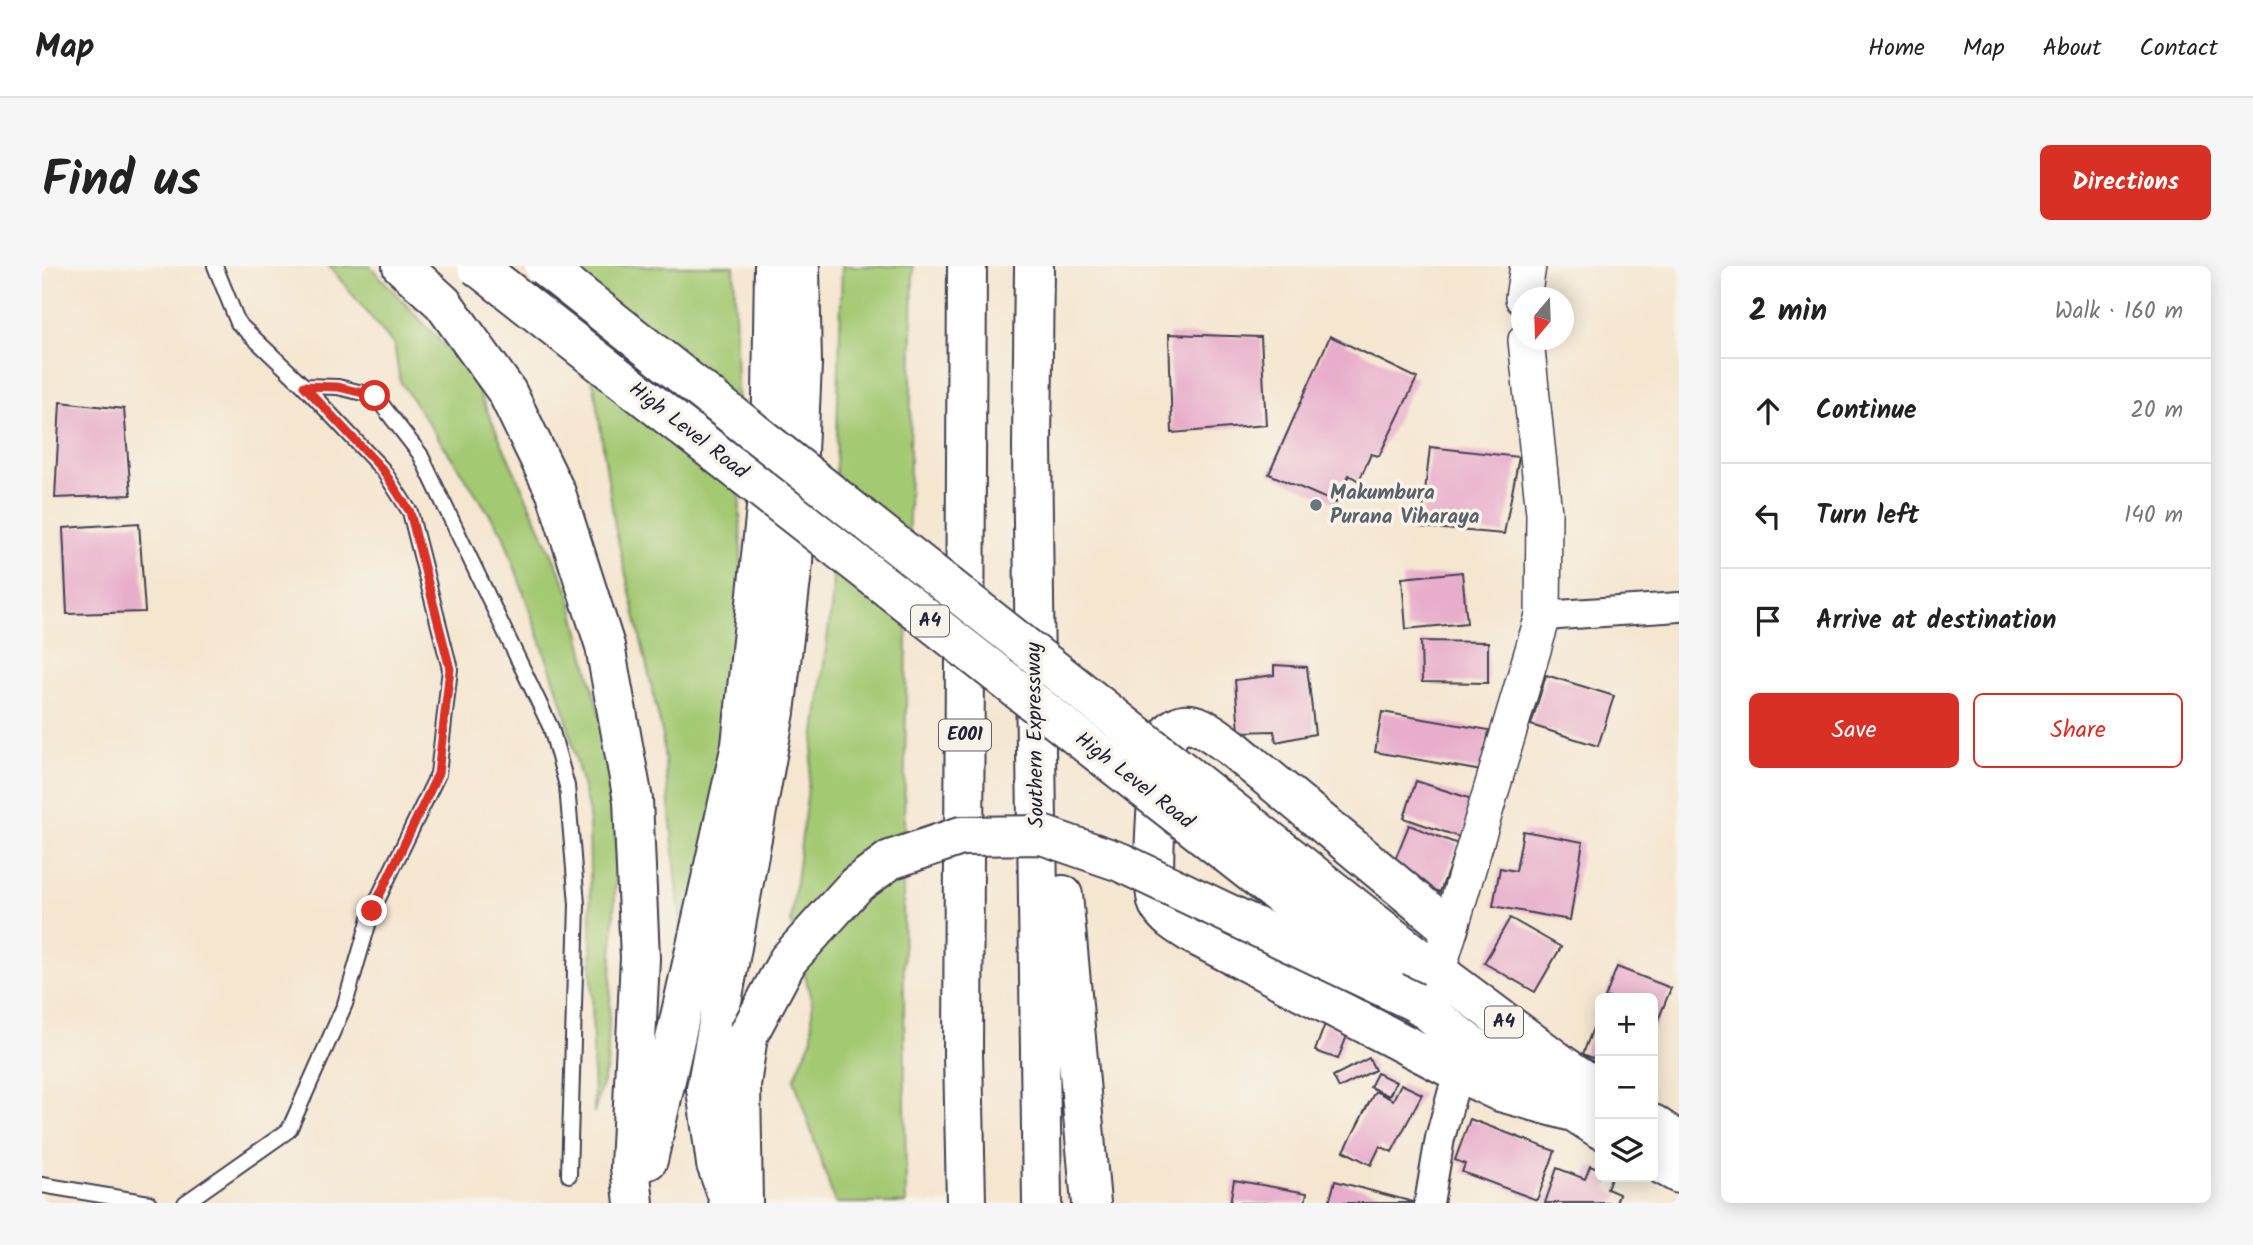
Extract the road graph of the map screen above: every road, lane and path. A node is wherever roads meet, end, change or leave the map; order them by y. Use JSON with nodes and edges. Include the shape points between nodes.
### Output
{"nodes":[{"id":1,"x":215,"y":266,"type":"edge"},
{"id":2,"x":402,"y":266,"type":"edge"},
{"id":3,"x":477,"y":266,"type":"edge"},
{"id":4,"x":544,"y":266,"type":"edge"},
{"id":5,"x":774,"y":266,"type":"edge"},
{"id":6,"x":800,"y":266,"type":"edge"},
{"id":7,"x":967,"y":266,"type":"edge"},
{"id":8,"x":1034,"y":266,"type":"edge"},
{"id":9,"x":1528,"y":266,"type":"edge"},
{"id":10,"x":1525,"y":287,"type":"edge"},
{"id":11,"x":1527,"y":350,"type":"edge"},
{"id":12,"x":304,"y":386,"type":"junction"},
{"id":13,"x":1032,"y":446,"type":"junction"},
{"id":14,"x":1679,"y":607,"type":"edge"},
{"id":15,"x":1543,"y":616,"type":"junction"},
{"id":16,"x":1449,"y":928,"type":"junction"},
{"id":17,"x":1411,"y":976,"type":"junction"},
{"id":18,"x":963,"y":1053,"type":"junction"},
{"id":19,"x":1462,"y":1057,"type":"junction"},
{"id":20,"x":1591,"y":1110,"type":"edge"},
{"id":21,"x":1658,"y":1127,"type":"edge"},
{"id":22,"x":1679,"y":1142,"type":"edge"},
{"id":23,"x":1658,"y":1163,"type":"edge"},
{"id":24,"x":1679,"y":1174,"type":"edge"},
{"id":25,"x":569,"y":1175,"type":"dead end"},
{"id":26,"x":42,"y":1185,"type":"edge"},
{"id":27,"x":149,"y":1203,"type":"edge"},
{"id":28,"x":185,"y":1203,"type":"edge"},
{"id":29,"x":637,"y":1203,"type":"edge"},
{"id":30,"x":730,"y":1203,"type":"edge"},
{"id":31,"x":743,"y":1203,"type":"edge"},
{"id":32,"x":948,"y":1203,"type":"edge"},
{"id":33,"x":966,"y":1203,"type":"edge"},
{"id":34,"x":1042,"y":1203,"type":"edge"},
{"id":35,"x":1091,"y":1203,"type":"edge"},
{"id":36,"x":1429,"y":1203,"type":"edge"}],
"edges":[{"from":1,"to":12,"type":"lane","via":[[238,323]]},
{"from":2,"to":29,"type":"highway","via":[[443,303],[507,392],[556,493],[605,646],[634,813],[640,958],[630,1167]]},
{"from":3,"to":17,"type":"highway","name":"High Level Road","number":"A4","bridge":true},
{"from":4,"to":17,"type":"highway","name":"High Level Road","number":"A4","bridge":true},
{"from":5,"to":29,"type":"highway","via":[[771,461],[741,745]]},
{"from":6,"to":30,"type":"highway","via":[[802,364],[793,563],[775,712],[706,1089],[716,1164]]},
{"from":7,"to":18,"type":"highway","number":"E001"},
{"from":8,"to":13,"type":"highway","name":"Southern Expressway"},
{"from":9,"to":10,"type":"street"},
{"from":11,"to":15,"type":"street","via":[[1544,513]]},
{"from":12,"to":25,"type":"lane","via":[[338,387],[375,396],[421,454],[551,728],[567,786],[577,904]]},
{"from":12,"to":28,"type":"lane","via":[[383,470],[410,512],[450,669],[438,774],[372,911],[345,1004],[289,1130]]},
{"from":13,"to":34,"type":"highway","name":"Southern Expressway"},
{"from":13,"to":35,"type":"highway","via":[[1066,941]]},
{"from":14,"to":15,"type":"street"},
{"from":15,"to":16,"type":"street"},
{"from":16,"to":17,"type":"street"},
{"from":16,"to":19,"type":"highway","via":[[1231,747],[1193,725],[1172,730],[1163,751],[1154,863],[1156,900],[1162,911],[1194,935]]},
{"from":17,"to":19,"type":"highway","name":"High Level Road","number":"A4"},
{"from":17,"to":20,"type":"highway","name":"High Level Road","number":"A4"},
{"from":17,"to":31,"type":"highway","bridge":true,"via":[[1042,835],[961,836],[890,860],[856,885],[788,960],[748,1035],[741,1085]]},
{"from":18,"to":32,"type":"highway"},
{"from":18,"to":33,"type":"highway","number":"E001"},
{"from":19,"to":20,"type":"highway","name":"High Level Road","number":"A4"},
{"from":19,"to":36,"type":"street","via":[[1440,1138]]},
{"from":21,"to":22,"type":"highway"},
{"from":23,"to":24,"type":"highway"},
{"from":26,"to":27,"type":"lane"}]}
